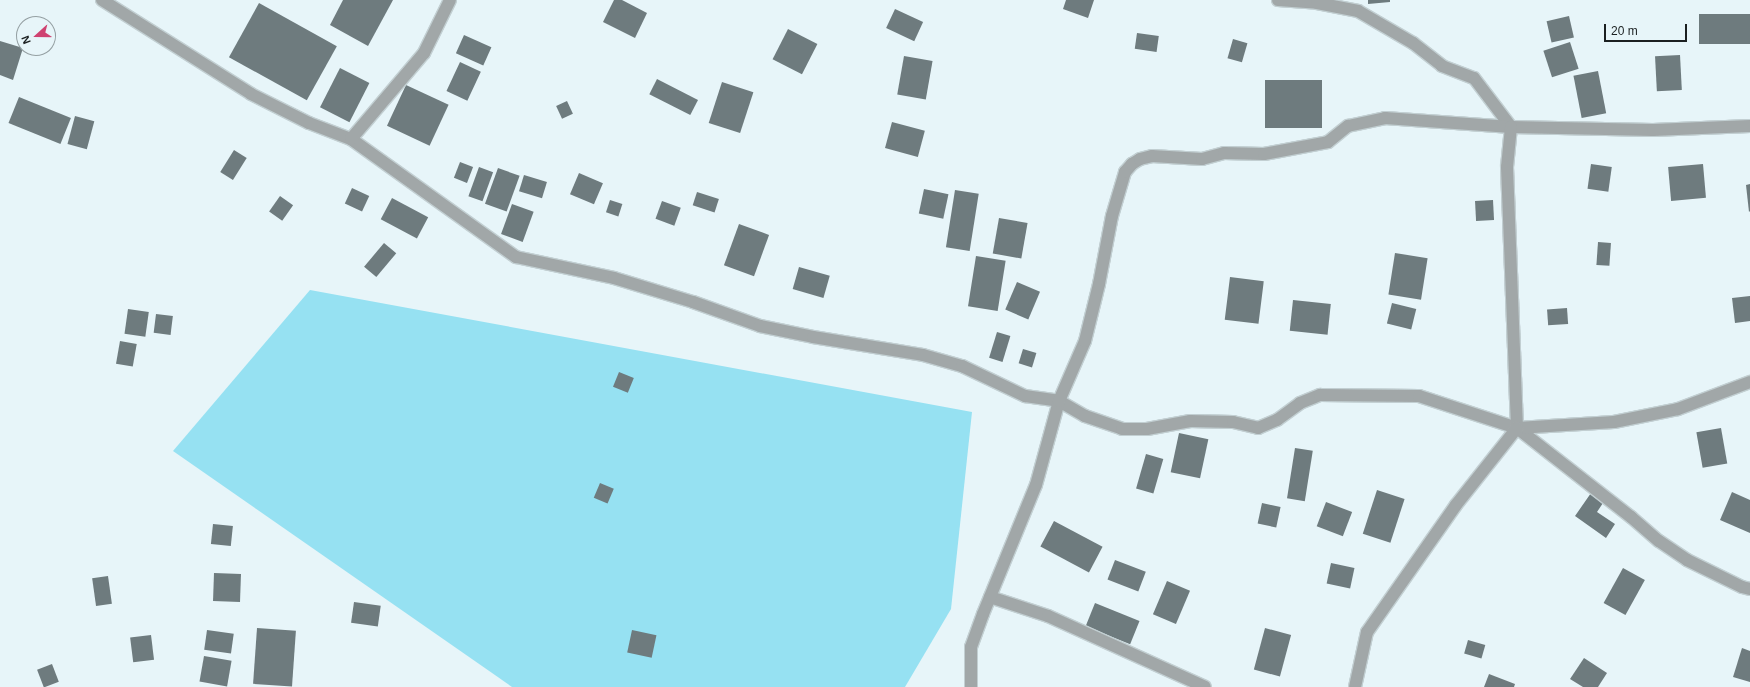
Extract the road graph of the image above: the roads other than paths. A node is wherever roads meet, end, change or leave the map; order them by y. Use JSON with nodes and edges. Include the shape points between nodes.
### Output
{"nodes":[{"id":1,"x":102,"y":0,"type":"edge"},
{"id":2,"x":450,"y":0,"type":"edge"},
{"id":3,"x":1278,"y":0,"type":"edge"},
{"id":4,"x":1750,"y":126,"type":"edge"},
{"id":5,"x":1511,"y":127,"type":"junction"},
{"id":6,"x":351,"y":139,"type":"junction"},
{"id":7,"x":1750,"y":382,"type":"edge"},
{"id":8,"x":1059,"y":401,"type":"junction"},
{"id":9,"x":1517,"y":428,"type":"junction"},
{"id":10,"x":1750,"y":589,"type":"edge"},
{"id":11,"x":990,"y":597,"type":"junction"},
{"id":12,"x":971,"y":687,"type":"edge"},
{"id":13,"x":1205,"y":687,"type":"edge"},
{"id":14,"x":1355,"y":687,"type":"edge"}],
"edges":[{"from":1,"to":6,"type":"street","via":[[251,94],[309,123]]},
{"from":2,"to":6,"type":"street","via":[[424,53]]},
{"from":3,"to":5,"type":"street","via":[[1317,2],[1358,11],[1413,42],[1442,66],[1474,78]]},
{"from":4,"to":5,"type":"street","via":[[1653,130]]},
{"from":5,"to":8,"type":"street","via":[[1385,118],[1348,126],[1328,142],[1264,154],[1224,153],[1202,159],[1152,156],[1140,159],[1125,172],[1112,216],[1085,341]]},
{"from":5,"to":9,"type":"street","via":[[1507,167]]},
{"from":6,"to":8,"type":"street","via":[[516,256],[614,278],[760,326],[923,355],[962,366],[1025,396]]},
{"from":7,"to":9,"type":"street","via":[[1678,408],[1614,422]]},
{"from":8,"to":9,"type":"street","via":[[1085,416],[1122,429],[1147,429],[1190,421],[1233,422],[1258,428],[1277,420],[1300,403],[1320,395],[1419,396]]},
{"from":8,"to":11,"type":"street","via":[[1036,485]]},
{"from":9,"to":10,"type":"street","via":[[1659,541],[1687,560]]},
{"from":9,"to":14,"type":"street","via":[[1456,505],[1367,632]]},
{"from":11,"to":12,"type":"street","via":[[971,647]]},
{"from":11,"to":13,"type":"street","via":[[1048,616]]}]}
